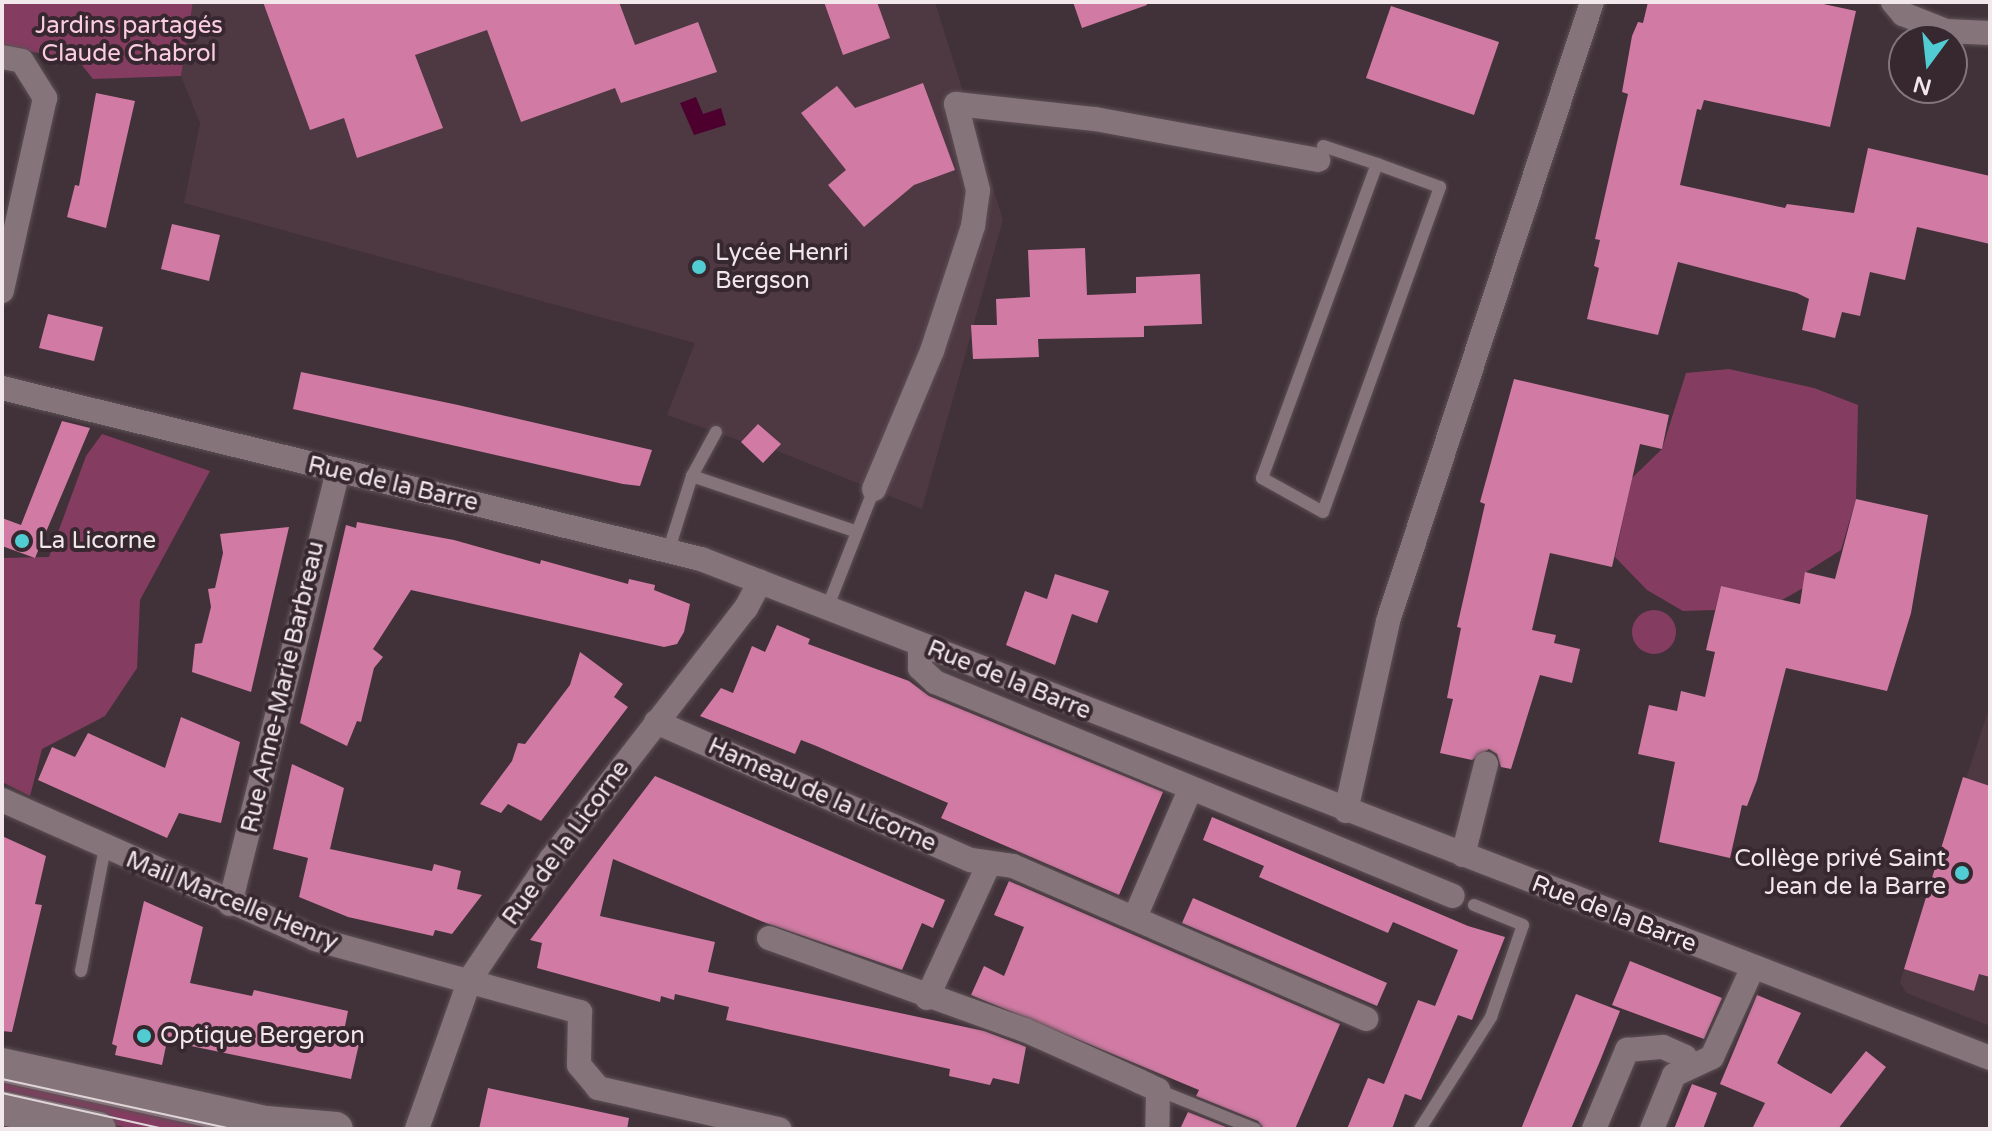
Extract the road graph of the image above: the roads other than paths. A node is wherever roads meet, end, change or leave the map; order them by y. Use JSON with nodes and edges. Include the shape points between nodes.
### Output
{"nodes":[{"id":1,"x":1592,"y":2,"type":"edge"},
{"id":2,"x":1893,"y":2,"type":"edge"},
{"id":3,"x":1990,"y":33,"type":"edge"},
{"id":4,"x":2,"y":57,"type":"edge"},
{"id":5,"x":1321,"y":153,"type":"joint"},
{"id":6,"x":1377,"y":164,"type":"junction"},
{"id":7,"x":2,"y":291,"type":"edge"},
{"id":8,"x":2,"y":388,"type":"edge"},
{"id":9,"x":716,"y":432,"type":"dead end"},
{"id":10,"x":338,"y":471,"type":"junction"},
{"id":11,"x":692,"y":476,"type":"junction"},
{"id":12,"x":874,"y":489,"type":"joint"},
{"id":13,"x":857,"y":532,"type":"junction"},
{"id":14,"x":669,"y":549,"type":"junction"},
{"id":15,"x":760,"y":582,"type":"junction"},
{"id":16,"x":828,"y":606,"type":"junction"},
{"id":17,"x":920,"y":645,"type":"junction"},
{"id":18,"x":656,"y":722,"type":"junction"},
{"id":19,"x":1486,"y":764,"type":"dead end"},
{"id":20,"x":1190,"y":790,"type":"junction"},
{"id":21,"x":2,"y":800,"type":"edge"},
{"id":22,"x":1346,"y":811,"type":"junction"},
{"id":23,"x":105,"y":848,"type":"junction"},
{"id":24,"x":1463,"y":855,"type":"junction"},
{"id":25,"x":989,"y":864,"type":"junction"},
{"id":26,"x":1463,"y":900,"type":"joint"},
{"id":27,"x":230,"y":904,"type":"junction"},
{"id":28,"x":1135,"y":917,"type":"junction"},
{"id":29,"x":769,"y":938,"type":"dead end"},
{"id":30,"x":1753,"y":967,"type":"junction"},
{"id":31,"x":81,"y":971,"type":"dead end"},
{"id":32,"x":470,"y":979,"type":"junction"},
{"id":33,"x":927,"y":998,"type":"junction"},
{"id":34,"x":1366,"y":1019,"type":"dead end"},
{"id":35,"x":1990,"y":1058,"type":"edge"},
{"id":36,"x":2,"y":1065,"type":"edge"},
{"id":37,"x":1690,"y":1066,"type":"junction"},
{"id":38,"x":1158,"y":1090,"type":"junction"},
{"id":39,"x":2,"y":1108,"type":"edge"},
{"id":40,"x":99,"y":1129,"type":"edge"},
{"id":41,"x":336,"y":1129,"type":"edge"},
{"id":42,"x":417,"y":1129,"type":"edge"},
{"id":43,"x":779,"y":1129,"type":"edge"},
{"id":44,"x":1157,"y":1129,"type":"edge"},
{"id":45,"x":1255,"y":1129,"type":"edge"},
{"id":46,"x":1420,"y":1129,"type":"edge"},
{"id":47,"x":1594,"y":1129,"type":"edge"},
{"id":48,"x":1652,"y":1129,"type":"edge"}],
"edges":[{"from":1,"to":22,"type":"street","via":[[1388,621]]},
{"from":2,"to":3,"type":"street","via":[[1903,14],[1946,31]]},
{"from":4,"to":7,"type":"street","via":[[22,61],[45,98]]},
{"from":5,"to":6,"type":"lane"},
{"from":5,"to":12,"type":"street","via":[[956,104],[978,190],[973,226],[932,351]]},
{"from":6,"to":6,"type":"lane","via":[[1262,478],[1323,512],[1440,187]]},
{"from":8,"to":10,"type":"street","name":"Rue de la Barre"},
{"from":9,"to":11,"type":"lane"},
{"from":10,"to":14,"type":"street","name":"Rue de la Barre"},
{"from":10,"to":27,"type":"street","name":"Rue Anne-Marie Barbreau"},
{"from":11,"to":13,"type":"lane"},
{"from":11,"to":14,"type":"lane"},
{"from":12,"to":13,"type":"lane"},
{"from":13,"to":16,"type":"lane"},
{"from":14,"to":15,"type":"street","name":"Rue de la Barre"},
{"from":15,"to":16,"type":"street","name":"Rue de la Barre"},
{"from":15,"to":18,"type":"street","name":"Rue de la Licorne"},
{"from":16,"to":17,"type":"street","name":"Rue de la Barre"},
{"from":17,"to":20,"type":"street","via":[[920,668],[935,682]]},
{"from":17,"to":22,"type":"street","name":"Rue de la Barre"},
{"from":18,"to":25,"type":"street","name":"Hameau de la Licorne"},
{"from":18,"to":32,"type":"street","name":"Rue de la Licorne","via":[[551,859]]},
{"from":19,"to":24,"type":"street"},
{"from":20,"to":26,"type":"street"},
{"from":20,"to":28,"type":"street"},
{"from":21,"to":23,"type":"street","name":"Mail Marcelle Henry"},
{"from":22,"to":24,"type":"street","name":"Rue de la Barre"},
{"from":23,"to":27,"type":"street","name":"Mail Marcelle Henry"},
{"from":23,"to":31,"type":"lane"},
{"from":24,"to":30,"type":"street","name":"Rue de la Barre"},
{"from":25,"to":28,"type":"street","name":"Hameau de la Licorne","via":[[1013,866]]},
{"from":25,"to":33,"type":"street"},
{"from":26,"to":46,"type":"lane","via":[[1523,925],[1491,1017]]},
{"from":27,"to":32,"type":"street","name":"Mail Marcelle Henry","via":[[315,939]]},
{"from":28,"to":34,"type":"street","name":"Hameau de la Licorne"},
{"from":29,"to":33,"type":"street"},
{"from":30,"to":35,"type":"street","name":"Rue de la Barre"},
{"from":30,"to":37,"type":"street","via":[[1712,1057]]},
{"from":32,"to":42,"type":"street","name":"Rue de la Licorne"},
{"from":32,"to":43,"type":"street","via":[[580,1012],[579,1065],[598,1088]]},
{"from":33,"to":38,"type":"street","via":[[1025,1030]]},
{"from":36,"to":41,"type":"street","via":[[266,1123]]},
{"from":37,"to":47,"type":"street","via":[[1685,1057],[1663,1047],[1627,1050]]},
{"from":37,"to":48,"type":"street","via":[[1668,1082]]},
{"from":38,"to":44,"type":"street"},
{"from":38,"to":45,"type":"lane"},
{"from":39,"to":40,"type":"street"}]}
